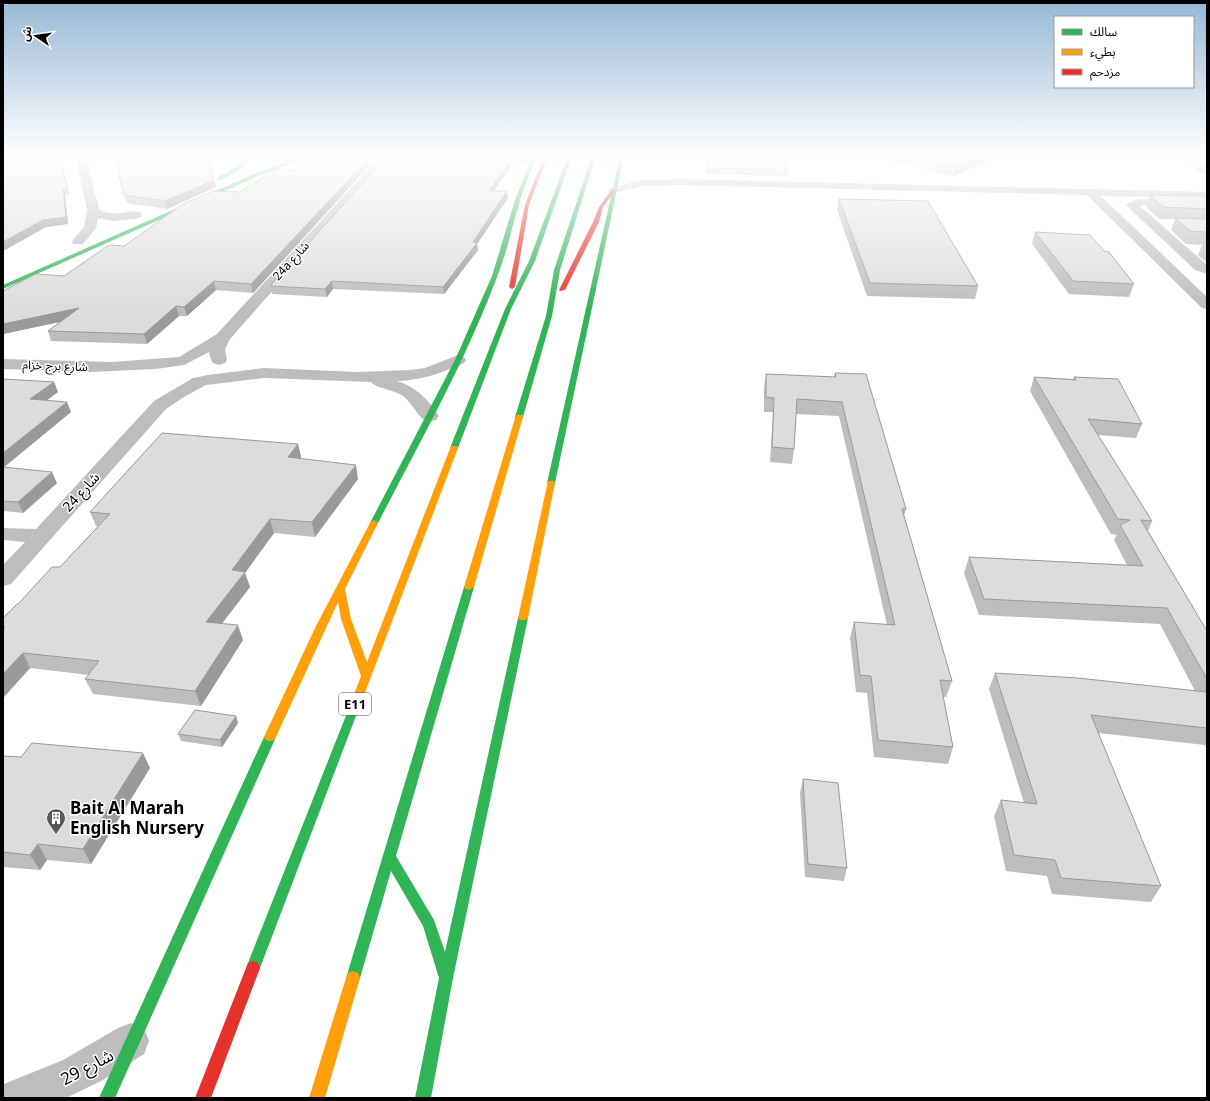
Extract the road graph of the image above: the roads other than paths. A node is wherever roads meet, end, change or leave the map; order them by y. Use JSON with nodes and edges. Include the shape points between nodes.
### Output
{"nodes":[{"id":1,"x":182,"y":207,"type":"edge"},
{"id":2,"x":335,"y":207,"type":"edge"},
{"id":3,"x":515,"y":207,"type":"edge"},
{"id":4,"x":527,"y":207,"type":"edge"},
{"id":5,"x":551,"y":207,"type":"edge"},
{"id":6,"x":577,"y":207,"type":"edge"},
{"id":7,"x":601,"y":207,"type":"edge"},
{"id":8,"x":611,"y":207,"type":"edge"},
{"id":9,"x":1106,"y":207,"type":"edge"},
{"id":10,"x":1134,"y":207,"type":"edge"},
{"id":11,"x":93,"y":210,"type":"joint"},
{"id":12,"x":139,"y":214,"type":"joint"},
{"id":13,"x":1153,"y":224,"type":"junction"},
{"id":14,"x":1168,"y":224,"type":"edge"},
{"id":15,"x":111,"y":226,"type":"dead end"},
{"id":16,"x":98,"y":232,"type":"dead end"},
{"id":17,"x":74,"y":242,"type":"joint"},
{"id":18,"x":1181,"y":249,"type":"junction"},
{"id":19,"x":1200,"y":249,"type":"edge"},
{"id":20,"x":1207,"y":270,"type":"edge"},
{"id":21,"x":3,"y":286,"type":"edge"},
{"id":22,"x":1207,"y":305,"type":"edge"},
{"id":23,"x":508,"y":309,"type":"junction"},
{"id":24,"x":549,"y":316,"type":"junction"},
{"id":25,"x":223,"y":337,"type":"junction"},
{"id":26,"x":182,"y":360,"type":"junction"},
{"id":27,"x":458,"y":360,"type":"junction"},
{"id":28,"x":221,"y":362,"type":"junction"},
{"id":29,"x":3,"y":364,"type":"edge"},
{"id":30,"x":106,"y":368,"type":"junction"},
{"id":31,"x":264,"y":373,"type":"junction"},
{"id":32,"x":358,"y":377,"type":"junction"},
{"id":33,"x":164,"y":379,"type":"junction"},
{"id":34,"x":203,"y":381,"type":"junction"},
{"id":35,"x":160,"y":405,"type":"junction"},
{"id":36,"x":430,"y":416,"type":"junction"},
{"id":37,"x":3,"y":534,"type":"edge"},
{"id":38,"x":42,"y":536,"type":"junction"},
{"id":39,"x":3,"y":579,"type":"edge"},
{"id":40,"x":340,"y":588,"type":"junction"},
{"id":41,"x":366,"y":675,"type":"junction"},
{"id":42,"x":389,"y":856,"type":"junction"},
{"id":43,"x":446,"y":978,"type":"junction"},
{"id":44,"x":132,"y":1041,"type":"junction"},
{"id":45,"x":18,"y":1098,"type":"edge"},
{"id":46,"x":107,"y":1098,"type":"edge"},
{"id":47,"x":203,"y":1098,"type":"edge"},
{"id":48,"x":317,"y":1098,"type":"edge"},
{"id":49,"x":423,"y":1098,"type":"edge"}],
"edges":[{"from":1,"to":21,"type":"main road"},
{"from":2,"to":25,"type":"street","name":"24a شارع"},
{"from":3,"to":27,"type":"main road","via":[[495,276]]},
{"from":4,"to":23,"type":"main road"},
{"from":5,"to":23,"type":"main road","via":[[532,261]]},
{"from":6,"to":24,"type":"main road","via":[[555,277]]},
{"from":7,"to":24,"type":"main road"},
{"from":8,"to":43,"type":"main road"},
{"from":9,"to":22,"type":"street"},
{"from":10,"to":13,"type":"street"},
{"from":11,"to":12,"type":"street","via":[[104,216]]},
{"from":11,"to":17,"type":"street","via":[[90,228]]},
{"from":12,"to":15,"type":"main road"},
{"from":13,"to":14,"type":"street"},
{"from":13,"to":18,"type":"street"},
{"from":16,"to":17,"type":"main road"},
{"from":18,"to":19,"type":"street"},
{"from":18,"to":20,"type":"street","via":[[1200,267]]},
{"from":23,"to":41,"type":"main road","number":"E11"},
{"from":24,"to":42,"type":"main road"},
{"from":25,"to":26,"type":"street","name":"24a شارع"},
{"from":25,"to":28,"type":"street","name":"24a شارع","via":[[217,349]]},
{"from":26,"to":28,"type":"street","name":"شارع برج خزام","via":[[205,357]]},
{"from":26,"to":30,"type":"street","name":"شارع برج خزام"},
{"from":26,"to":33,"type":"street","name":"24a شارع","via":[[165,369],[162,374]]},
{"from":27,"to":32,"type":"street","via":[[420,374]]},
{"from":27,"to":36,"type":"main road"},
{"from":28,"to":31,"type":"street"},
{"from":28,"to":34,"type":"street","via":[[223,368],[220,372]]},
{"from":29,"to":30,"type":"street","name":"شارع برج خزام"},
{"from":30,"to":33,"type":"street","name":"شارع برج خزام"},
{"from":31,"to":32,"type":"street"},
{"from":31,"to":34,"type":"street"},
{"from":32,"to":36,"type":"street","via":[[409,391],[416,396]]},
{"from":33,"to":34,"type":"street","name":"شارع برج خزام","via":[[179,384]]},
{"from":33,"to":35,"type":"street","name":"شارع 24","via":[[165,392]]},
{"from":34,"to":35,"type":"street","name":"شارع 24"},
{"from":35,"to":38,"type":"street","name":"شارع 24"},
{"from":36,"to":40,"type":"main road"},
{"from":37,"to":38,"type":"street"},
{"from":38,"to":39,"type":"street","name":"شارع 24"},
{"from":40,"to":41,"type":"main road","via":[[346,619]]},
{"from":40,"to":44,"type":"main road"},
{"from":41,"to":47,"type":"main road","number":"E11"},
{"from":42,"to":43,"type":"main road","via":[[433,933]]},
{"from":42,"to":48,"type":"main road"},
{"from":43,"to":49,"type":"main road"},
{"from":44,"to":45,"type":"street","name":"شارع 29","via":[[76,1075]]},
{"from":44,"to":46,"type":"main road"}]}
